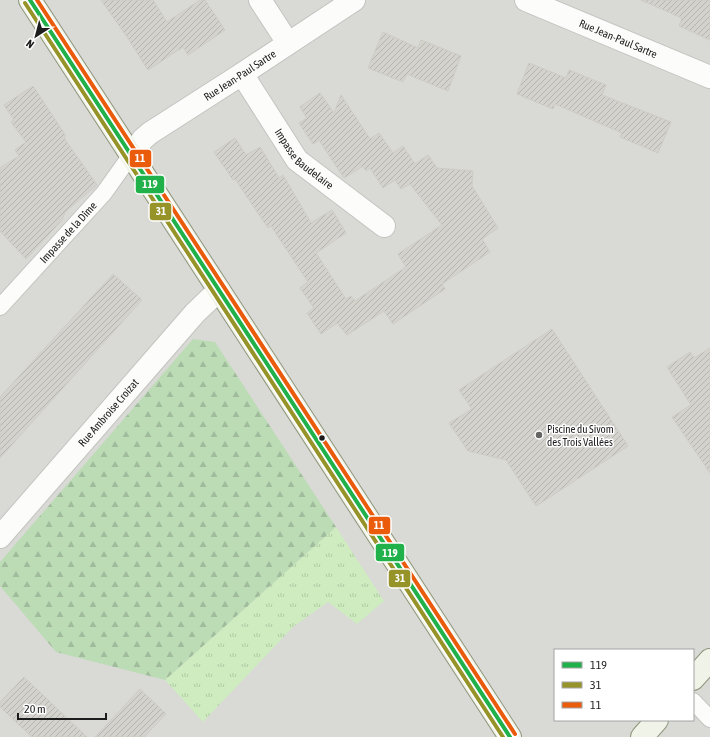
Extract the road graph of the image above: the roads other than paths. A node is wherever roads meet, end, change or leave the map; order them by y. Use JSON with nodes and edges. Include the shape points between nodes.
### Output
{"nodes":[{"id":1,"x":30,"y":0,"type":"edge"},
{"id":2,"x":260,"y":0,"type":"edge"},
{"id":3,"x":354,"y":0,"type":"edge"},
{"id":4,"x":526,"y":0,"type":"edge"},
{"id":5,"x":288,"y":43,"type":"junction"},
{"id":6,"x":242,"y":74,"type":"junction"},
{"id":7,"x":710,"y":77,"type":"edge"},
{"id":8,"x":131,"y":155,"type":"junction"},
{"id":9,"x":384,"y":226,"type":"dead end"},
{"id":10,"x":219,"y":290,"type":"junction"},
{"id":11,"x":0,"y":307,"type":"edge"},
{"id":12,"x":0,"y":537,"type":"edge"},
{"id":13,"x":710,"y":660,"type":"edge"},
{"id":14,"x":694,"y":678,"type":"edge"},
{"id":15,"x":694,"y":702,"type":"edge"},
{"id":16,"x":710,"y":719,"type":"edge"},
{"id":17,"x":656,"y":721,"type":"edge"},
{"id":18,"x":510,"y":737,"type":"edge"},
{"id":19,"x":642,"y":737,"type":"edge"}],
"edges":[{"from":1,"to":8,"type":"main road"},
{"from":2,"to":5,"type":"street"},
{"from":3,"to":5,"type":"street","name":"Rue Jean-Paul Sartre"},
{"from":4,"to":7,"type":"street","name":"Rue Jean-Paul Sartre"},
{"from":5,"to":6,"type":"street","name":"Rue Jean-Paul Sartre"},
{"from":6,"to":8,"type":"street","name":"Rue Jean-Paul Sartre","via":[[143,138]]},
{"from":6,"to":9,"type":"street","name":"Impasse Baudelaire","via":[[297,160]]},
{"from":8,"to":10,"type":"main road"},
{"from":8,"to":11,"type":"lane","name":"Impasse de la Dîme","via":[[104,193]]},
{"from":10,"to":12,"type":"street","name":"Rue Ambroise Croizat","via":[[195,313]]},
{"from":10,"to":18,"type":"main road"},
{"from":13,"to":14,"type":"main road"},
{"from":15,"to":16,"type":"lane"},
{"from":17,"to":19,"type":"main road"}]}
